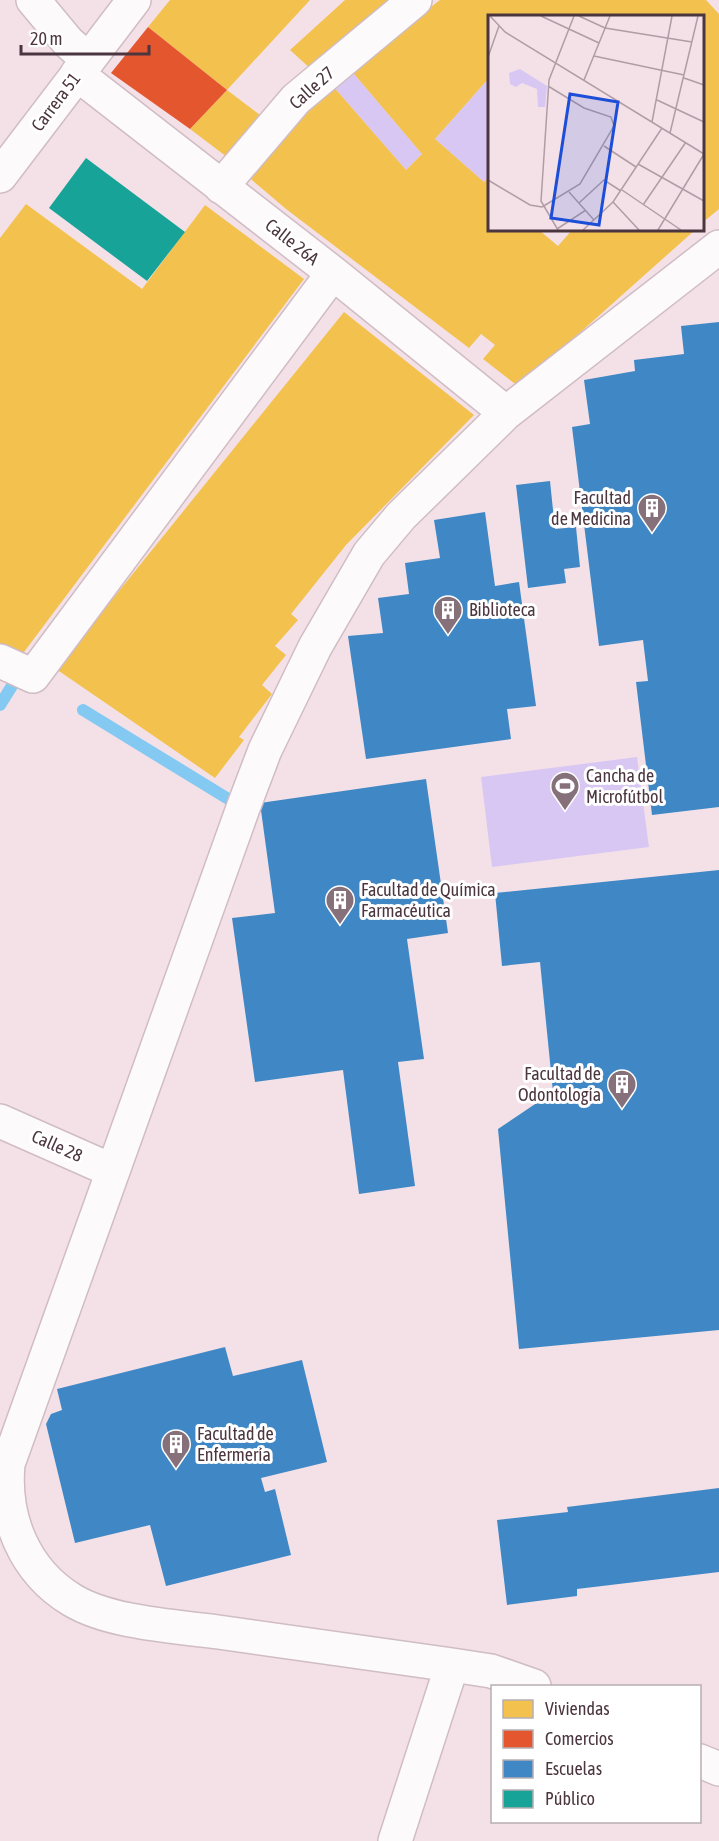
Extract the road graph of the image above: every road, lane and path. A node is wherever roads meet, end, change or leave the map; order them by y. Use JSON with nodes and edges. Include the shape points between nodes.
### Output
{"nodes":[{"id":1,"x":33,"y":0,"type":"edge"},
{"id":2,"x":134,"y":0,"type":"edge"},
{"id":3,"x":415,"y":0,"type":"edge"},
{"id":4,"x":82,"y":67,"type":"junction"},
{"id":5,"x":0,"y":176,"type":"edge"},
{"id":6,"x":221,"y":187,"type":"junction"},
{"id":7,"x":719,"y":247,"type":"edge"},
{"id":8,"x":333,"y":273,"type":"junction"},
{"id":9,"x":506,"y":413,"type":"junction"},
{"id":10,"x":0,"y":661,"type":"edge"},
{"id":11,"x":0,"y":1121,"type":"edge"},
{"id":12,"x":113,"y":1171,"type":"junction"},
{"id":13,"x":452,"y":1665,"type":"junction"},
{"id":14,"x":531,"y":1685,"type":"edge"},
{"id":15,"x":701,"y":1762,"type":"edge"},
{"id":16,"x":719,"y":1769,"type":"edge"},
{"id":17,"x":395,"y":1841,"type":"edge"}],
"edges":[{"from":1,"to":4,"type":"street","name":"Calle 26A","via":[[68,42]]},
{"from":2,"to":4,"type":"street","name":"Carrera 51"},
{"from":3,"to":6,"type":"street","name":"Calle 27","via":[[296,99]]},
{"from":4,"to":5,"type":"street","name":"Carrera 51"},
{"from":4,"to":6,"type":"street","name":"Calle 26A"},
{"from":6,"to":8,"type":"street","name":"Calle 26A"},
{"from":7,"to":9,"type":"street"},
{"from":8,"to":9,"type":"street","name":"Calle 26A"},
{"from":8,"to":10,"type":"street","via":[[33,676]]},
{"from":9,"to":12,"type":"street","via":[[401,516],[369,554],[315,647],[243,808]]},
{"from":11,"to":12,"type":"street","name":"Calle 28"},
{"from":12,"to":13,"type":"street","via":[[8,1464],[6,1481],[13,1524],[22,1549],[37,1571],[73,1601],[128,1620]]},
{"from":13,"to":14,"type":"street","via":[[490,1671]]},
{"from":13,"to":17,"type":"street"},
{"from":15,"to":16,"type":"street"}]}
